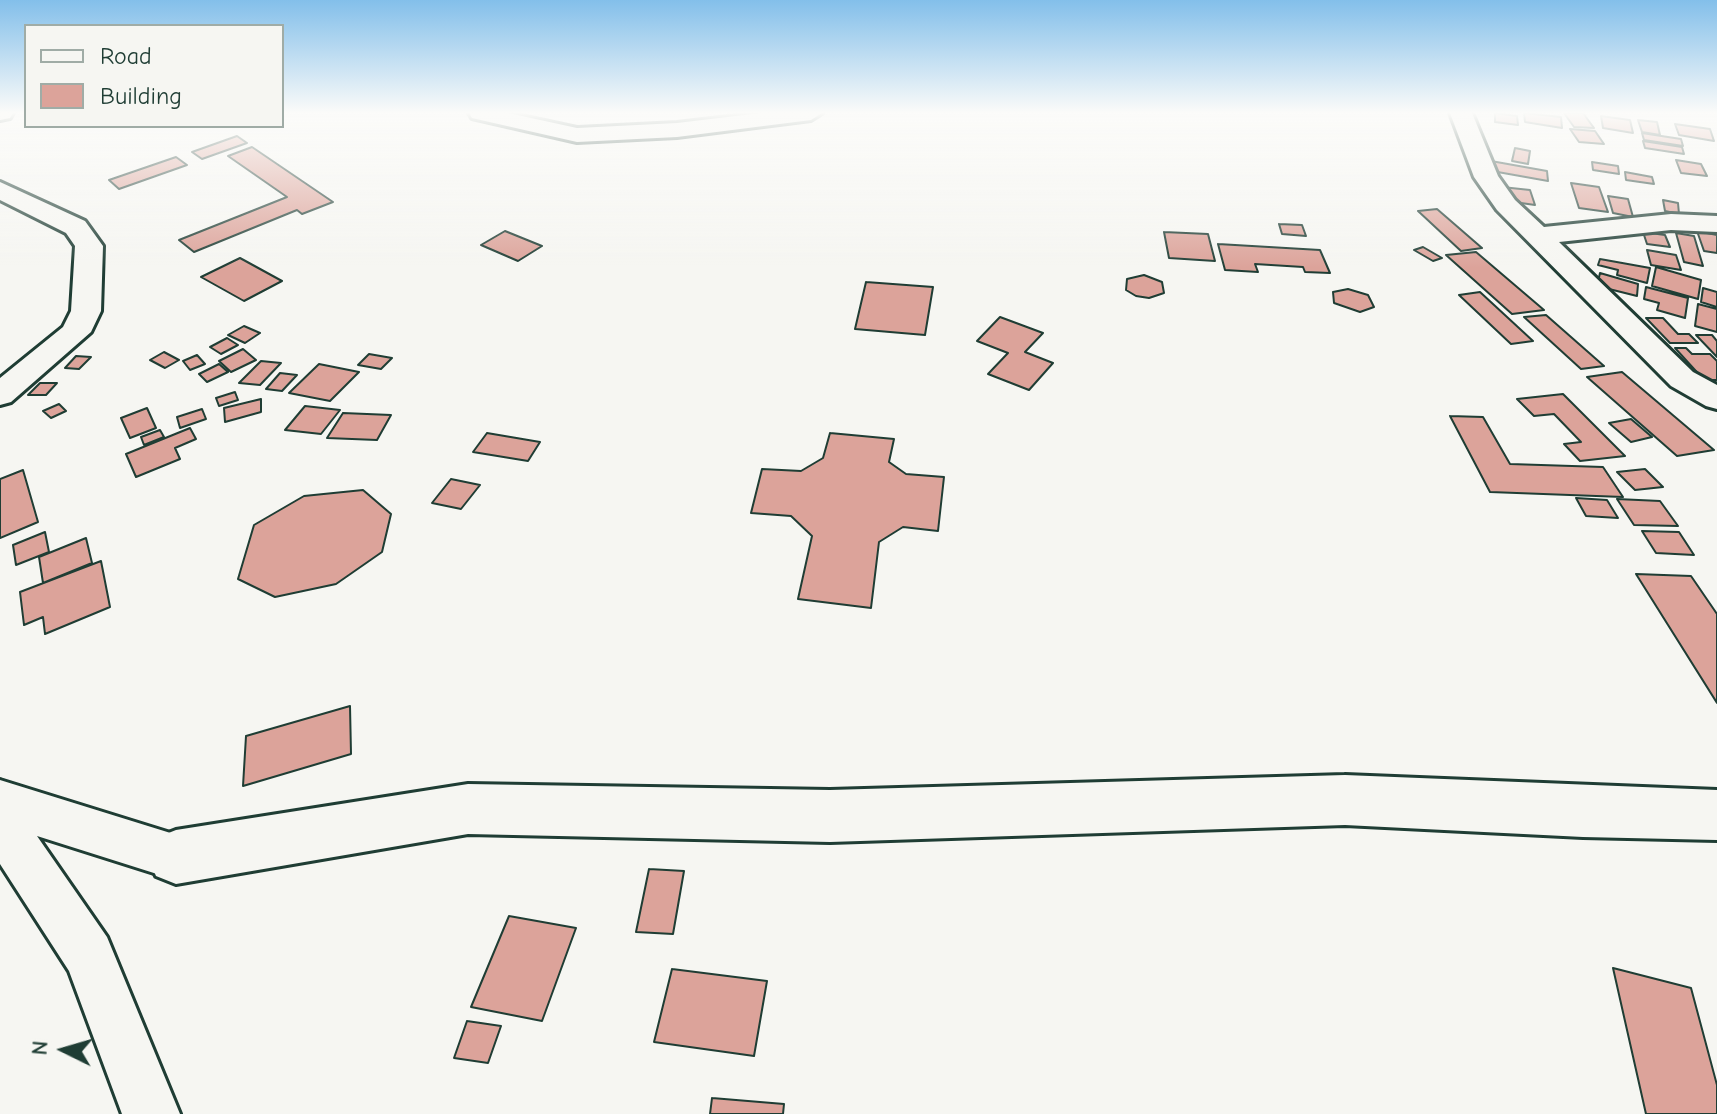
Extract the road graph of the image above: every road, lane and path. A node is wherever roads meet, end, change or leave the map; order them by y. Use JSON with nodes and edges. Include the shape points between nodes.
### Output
{"nodes":[{"id":1,"x":1481,"y":165,"type":"edge"},
{"id":2,"x":0,"y":190,"type":"edge"},
{"id":3,"x":1717,"y":224,"type":"edge"},
{"id":4,"x":1539,"y":236,"type":"junction"},
{"id":5,"x":0,"y":395,"type":"edge"},
{"id":6,"x":1717,"y":399,"type":"edge"},
{"id":7,"x":0,"y":802,"type":"edge"},
{"id":8,"x":1717,"y":815,"type":"edge"},
{"id":9,"x":0,"y":822,"type":"edge"},
{"id":10,"x":176,"y":857,"type":"joint"},
{"id":11,"x":151,"y":1114,"type":"edge"}],
"edges":[{"from":1,"to":4,"type":"street","via":[[1506,205]]},
{"from":2,"to":5,"type":"street","via":[[76,227],[89,246],[86,311],[76,332]]},
{"from":3,"to":4,"type":"street","via":[[1671,222]]},
{"from":4,"to":6,"type":"street","via":[[1682,379]]},
{"from":7,"to":10,"type":"street"},
{"from":8,"to":10,"type":"main road","via":[[1345,800],[830,816],[468,809]]},
{"from":9,"to":11,"type":"street","via":[[89,955]]}]}
